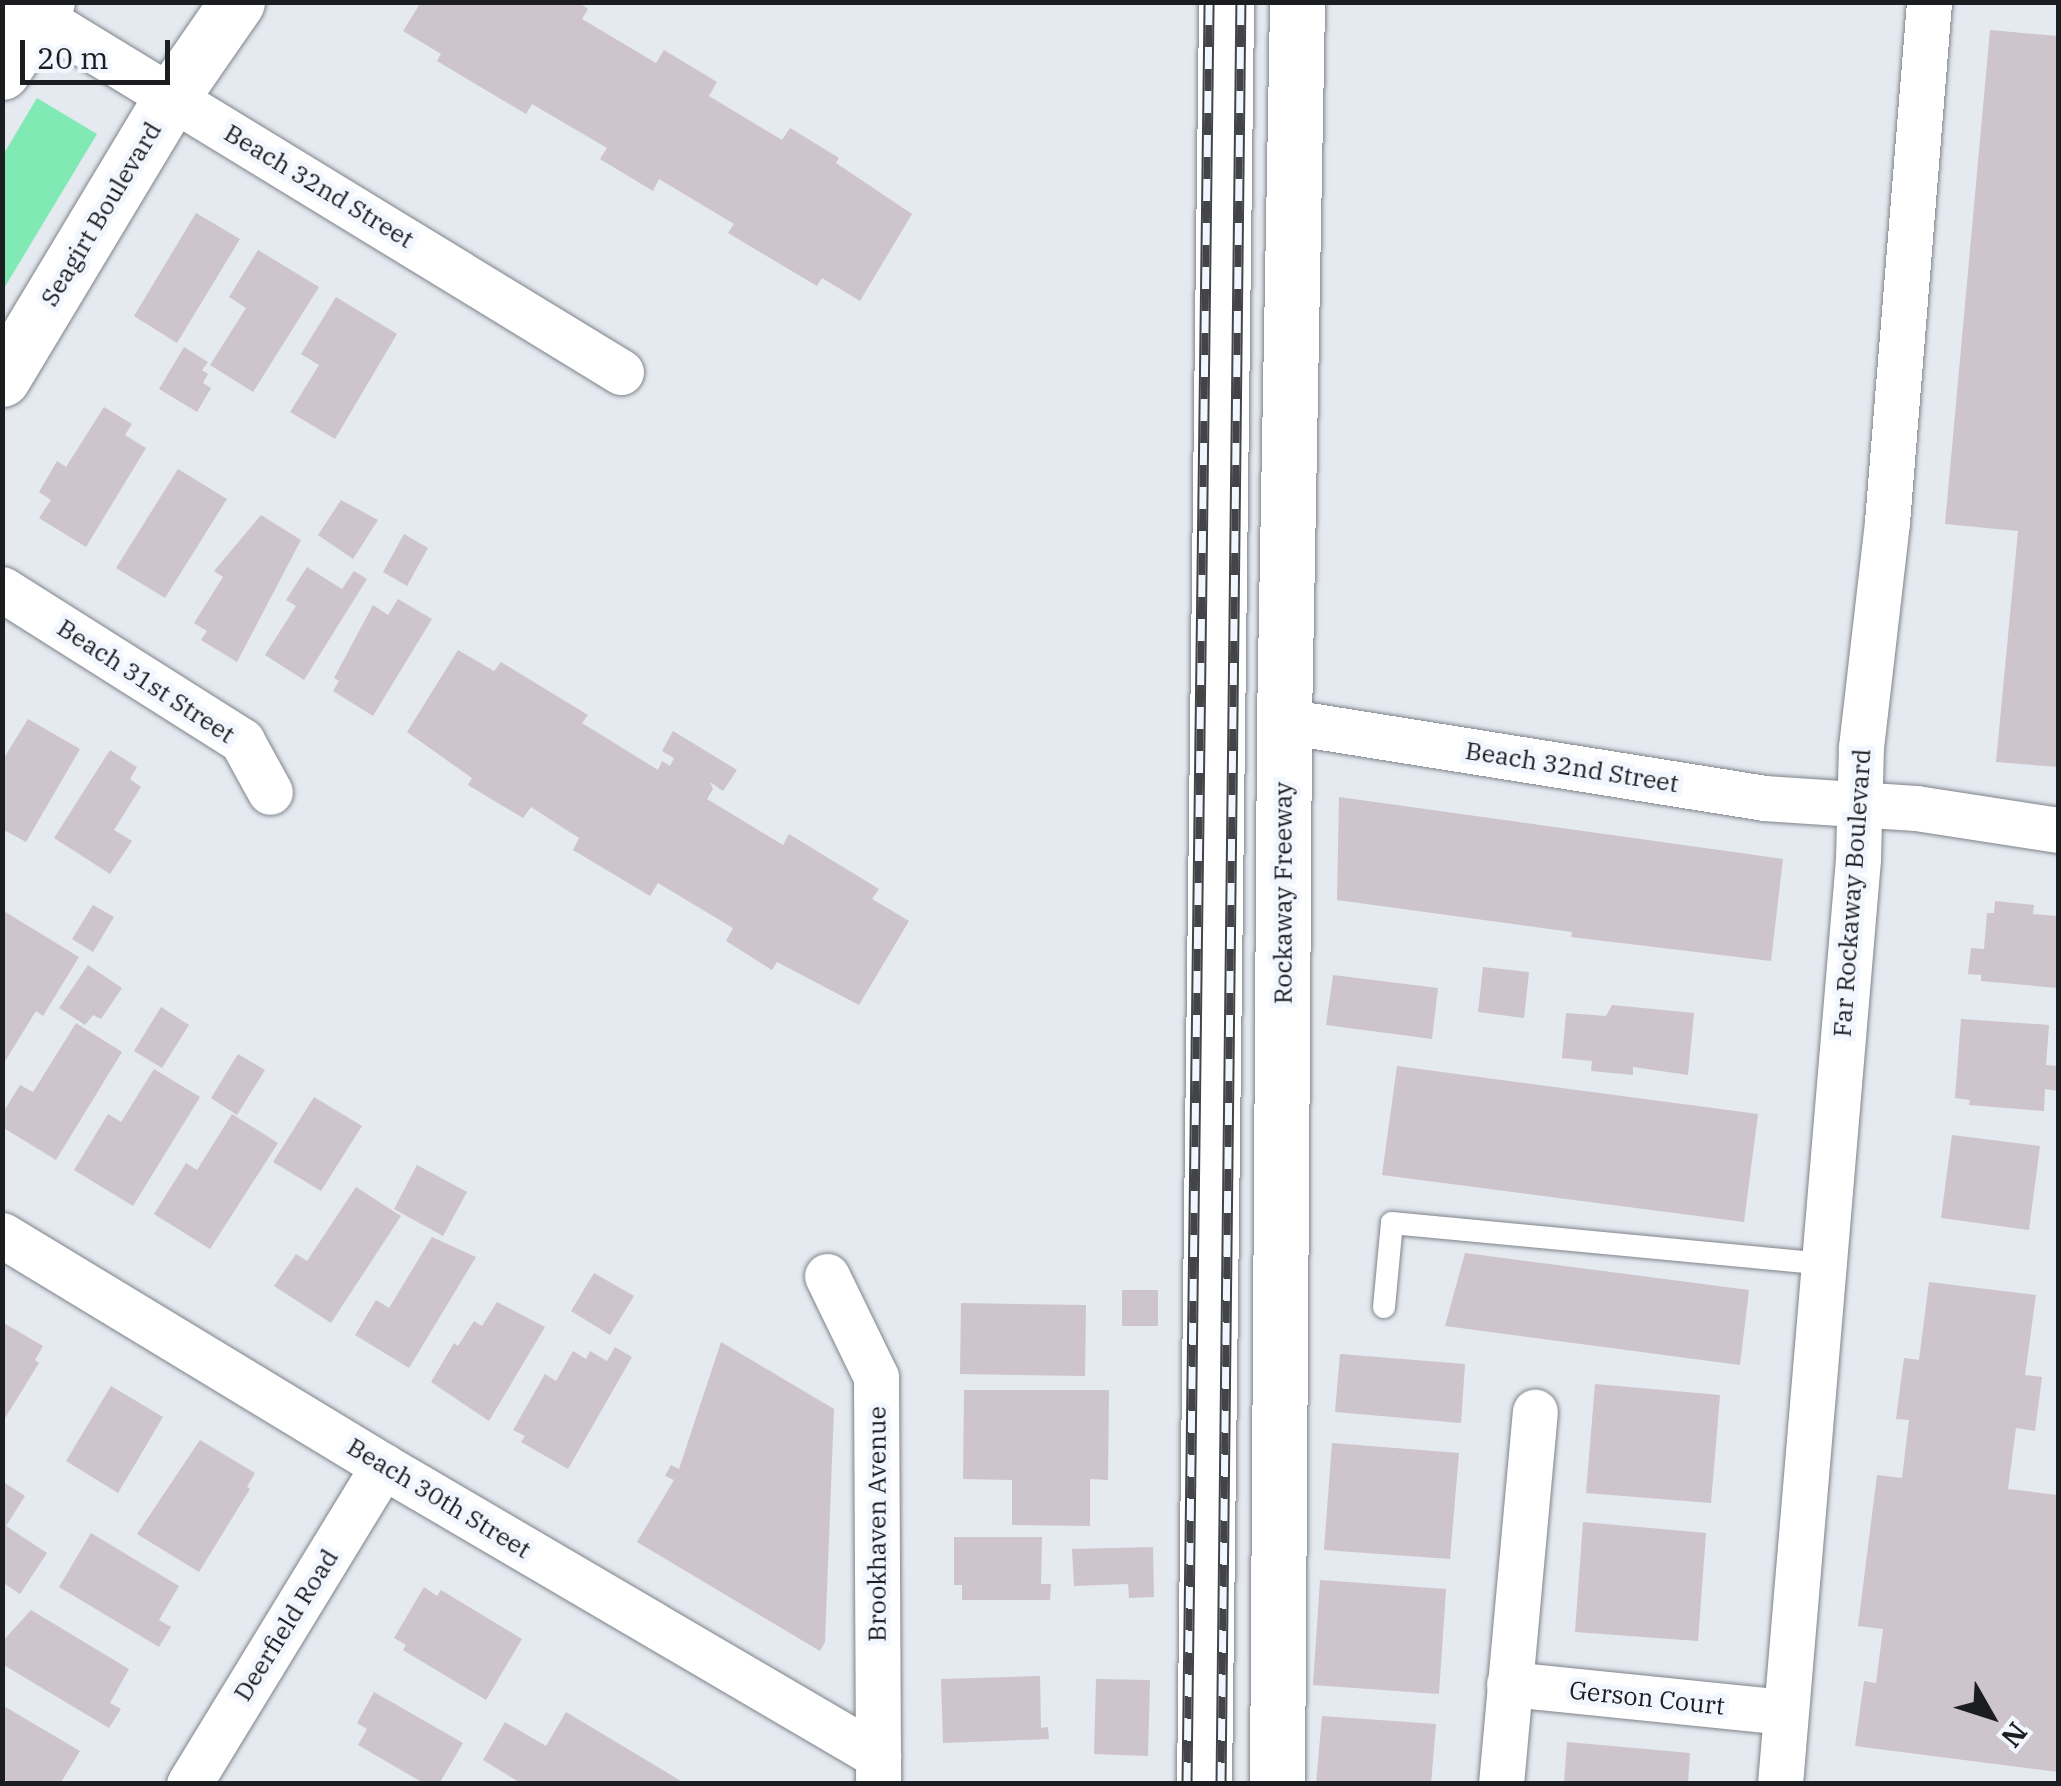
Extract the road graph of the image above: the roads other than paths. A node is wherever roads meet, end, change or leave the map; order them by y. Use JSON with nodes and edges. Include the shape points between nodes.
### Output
{"nodes":[{"id":1,"x":236,"y":2,"type":"edge"},
{"id":2,"x":1226,"y":2,"type":"edge"},
{"id":3,"x":1298,"y":2,"type":"edge"},
{"id":4,"x":1929,"y":2,"type":"edge"},
{"id":5,"x":34,"y":7,"type":"edge"},
{"id":6,"x":2,"y":72,"type":"edge"},
{"id":7,"x":172,"y":96,"type":"junction"},
{"id":8,"x":622,"y":372,"type":"dead end"},
{"id":9,"x":2,"y":379,"type":"edge"},
{"id":10,"x":2,"y":589,"type":"edge"},
{"id":11,"x":1251,"y":721,"type":"junction"},
{"id":12,"x":270,"y":792,"type":"dead end"},
{"id":13,"x":1860,"y":804,"type":"junction"},
{"id":14,"x":2058,"y":830,"type":"edge"},
{"id":15,"x":2,"y":1235,"type":"edge"},
{"id":16,"x":1824,"y":1264,"type":"junction"},
{"id":17,"x":827,"y":1276,"type":"dead end"},
{"id":18,"x":1384,"y":1307,"type":"dead end"},
{"id":19,"x":1535,"y":1412,"type":"dead end"},
{"id":20,"x":383,"y":1466,"type":"junction"},
{"id":21,"x":1509,"y":1684,"type":"junction"},
{"id":22,"x":1786,"y":1712,"type":"junction"},
{"id":23,"x":878,"y":1770,"type":"edge"},
{"id":24,"x":188,"y":1784,"type":"edge"},
{"id":25,"x":1204,"y":1784,"type":"edge"},
{"id":26,"x":1277,"y":1784,"type":"edge"},
{"id":27,"x":1501,"y":1784,"type":"edge"},
{"id":28,"x":1780,"y":1784,"type":"edge"}],
"edges":[{"from":1,"to":7,"type":"street","name":"Seagirt Boulevard"},
{"from":2,"to":11,"type":"street","name":"Rockaway Freeway"},
{"from":3,"to":11,"type":"street","name":"Rockaway Freeway"},
{"from":4,"to":13,"type":"street","name":"Far Rockaway Boulevard"},
{"from":5,"to":6,"type":"street"},
{"from":5,"to":7,"type":"street","name":"Beach 32nd Street"},
{"from":7,"to":8,"type":"street","name":"Beach 32nd Street"},
{"from":7,"to":9,"type":"street","name":"Seagirt Boulevard"},
{"from":10,"to":12,"type":"street","name":"Beach 31st Street","via":[[242,741]]},
{"from":11,"to":13,"type":"street","name":"Beach 32nd Street","via":[[1764,798]]},
{"from":11,"to":25,"type":"street","name":"Rockaway Freeway"},
{"from":11,"to":26,"type":"street","name":"Rockaway Freeway"},
{"from":13,"to":14,"type":"street","name":"Beach 32nd Street"},
{"from":13,"to":16,"type":"street","name":"Far Rockaway Boulevard"},
{"from":15,"to":20,"type":"street","name":"Beach 30th Street"},
{"from":16,"to":18,"type":"lane","via":[[1392,1223]]},
{"from":16,"to":22,"type":"street","name":"Far Rockaway Boulevard"},
{"from":17,"to":23,"type":"street","name":"Brookhaven Avenue","via":[[876,1377]]},
{"from":19,"to":21,"type":"street"},
{"from":20,"to":23,"type":"street","name":"Beach 30th Street"},
{"from":20,"to":24,"type":"street","name":"Deerfield Road"},
{"from":21,"to":22,"type":"street","name":"Gerson Court"},
{"from":21,"to":27,"type":"street"},
{"from":22,"to":28,"type":"street","name":"Far Rockaway Boulevard"}]}
